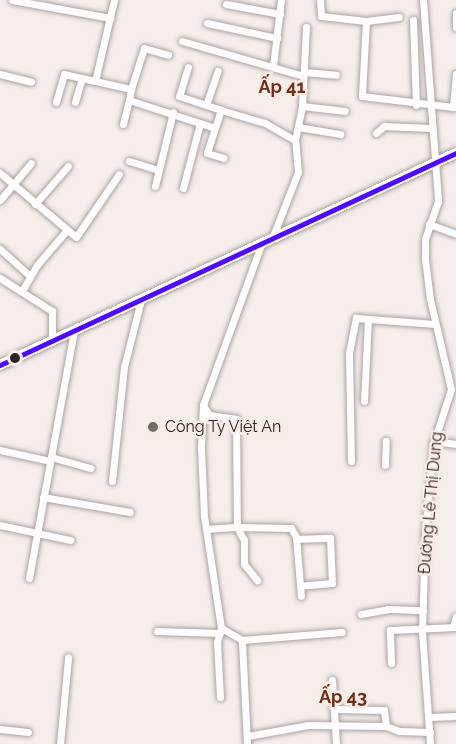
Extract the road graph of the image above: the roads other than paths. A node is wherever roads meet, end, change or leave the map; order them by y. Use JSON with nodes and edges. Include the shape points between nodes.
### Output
{"nodes":[{"id":1,"x":12,"y":0,"type":"edge"},
{"id":2,"x":114,"y":0,"type":"edge"},
{"id":3,"x":281,"y":0,"type":"edge"},
{"id":4,"x":320,"y":0,"type":"edge"},
{"id":5,"x":423,"y":0,"type":"edge"},
{"id":6,"x":226,"y":4,"type":"dead end"},
{"id":7,"x":456,"y":13,"type":"edge"},
{"id":8,"x":280,"y":15,"type":"junction"},
{"id":9,"x":399,"y":17,"type":"dead end"},
{"id":10,"x":110,"y":18,"type":"junction"},
{"id":11,"x":413,"y":20,"type":"dead end"},
{"id":12,"x":366,"y":21,"type":"junction"},
{"id":13,"x":207,"y":23,"type":"dead end"},
{"id":14,"x":306,"y":27,"type":"dead end"},
{"id":15,"x":456,"y":27,"type":"edge"},
{"id":16,"x":277,"y":38,"type":"junction"},
{"id":17,"x":182,"y":41,"type":"dead end"},
{"id":18,"x":168,"y":55,"type":"dead end"},
{"id":19,"x":273,"y":66,"type":"junction"},
{"id":20,"x":188,"y":67,"type":"dead end"},
{"id":21,"x":218,"y":71,"type":"dead end"},
{"id":22,"x":0,"y":74,"type":"edge"},
{"id":23,"x":304,"y":74,"type":"junction"},
{"id":24,"x":456,"y":74,"type":"edge"},
{"id":25,"x":336,"y":75,"type":"dead end"},
{"id":26,"x":82,"y":78,"type":"junction"},
{"id":27,"x":95,"y":81,"type":"junction"},
{"id":28,"x":31,"y":82,"type":"dead end"},
{"id":29,"x":131,"y":89,"type":"junction"},
{"id":30,"x":129,"y":100,"type":"junction"},
{"id":31,"x":56,"y":102,"type":"dead end"},
{"id":32,"x":75,"y":102,"type":"dead end"},
{"id":33,"x":206,"y":105,"type":"junction"},
{"id":34,"x":416,"y":105,"type":"junction"},
{"id":35,"x":302,"y":106,"type":"junction"},
{"id":36,"x":430,"y":106,"type":"junction"},
{"id":37,"x":221,"y":110,"type":"junction"},
{"id":38,"x":345,"y":111,"type":"dead end"},
{"id":39,"x":173,"y":112,"type":"junction"},
{"id":40,"x":200,"y":123,"type":"junction"},
{"id":41,"x":123,"y":124,"type":"dead end"},
{"id":42,"x":298,"y":127,"type":"junction"},
{"id":43,"x":215,"y":128,"type":"junction"},
{"id":44,"x":430,"y":128,"type":"junction"},
{"id":45,"x":376,"y":133,"type":"dead end"},
{"id":46,"x":340,"y":134,"type":"dead end"},
{"id":47,"x":295,"y":140,"type":"junction"},
{"id":48,"x":456,"y":153,"type":"edge"},
{"id":49,"x":224,"y":158,"type":"dead end"},
{"id":50,"x":129,"y":161,"type":"dead end"},
{"id":51,"x":31,"y":163,"type":"dead end"},
{"id":52,"x":434,"y":163,"type":"junction"},
{"id":53,"x":68,"y":166,"type":"dead end"},
{"id":54,"x":159,"y":170,"type":"junction"},
{"id":55,"x":0,"y":173,"type":"edge"},
{"id":56,"x":119,"y":174,"type":"dead end"},
{"id":57,"x":13,"y":184,"type":"junction"},
{"id":58,"x":155,"y":186,"type":"dead end"},
{"id":59,"x":183,"y":188,"type":"dead end"},
{"id":60,"x":0,"y":200,"type":"edge"},
{"id":61,"x":34,"y":204,"type":"junction"},
{"id":62,"x":429,"y":224,"type":"junction"},
{"id":63,"x":67,"y":230,"type":"junction"},
{"id":64,"x":456,"y":234,"type":"edge"},
{"id":65,"x":268,"y":238,"type":"junction"},
{"id":66,"x":0,"y":249,"type":"edge"},
{"id":67,"x":30,"y":276,"type":"junction"},
{"id":68,"x":0,"y":278,"type":"edge"},
{"id":69,"x":22,"y":291,"type":"junction"},
{"id":70,"x":141,"y":300,"type":"junction"},
{"id":71,"x":368,"y":319,"type":"junction"},
{"id":72,"x":435,"y":324,"type":"junction"},
{"id":73,"x":74,"y":331,"type":"junction"},
{"id":74,"x":52,"y":341,"type":"junction"},
{"id":75,"x":0,"y":365,"type":"edge"},
{"id":76,"x":364,"y":401,"type":"dead end"},
{"id":77,"x":203,"y":405,"type":"junction"},
{"id":78,"x":386,"y":441,"type":"dead end"},
{"id":79,"x":434,"y":441,"type":"junction"},
{"id":80,"x":456,"y":444,"type":"edge"},
{"id":81,"x":0,"y":450,"type":"edge"},
{"id":82,"x":50,"y":459,"type":"junction"},
{"id":83,"x":351,"y":461,"type":"dead end"},
{"id":84,"x":385,"y":465,"type":"dead end"},
{"id":85,"x":90,"y":468,"type":"dead end"},
{"id":86,"x":112,"y":481,"type":"dead end"},
{"id":87,"x":43,"y":496,"type":"junction"},
{"id":88,"x":130,"y":512,"type":"dead end"},
{"id":89,"x":0,"y":525,"type":"edge"},
{"id":90,"x":237,"y":527,"type":"junction"},
{"id":91,"x":206,"y":529,"type":"junction"},
{"id":92,"x":37,"y":535,"type":"junction"},
{"id":93,"x":296,"y":539,"type":"junction"},
{"id":94,"x":70,"y":540,"type":"dead end"},
{"id":95,"x":29,"y":578,"type":"dead end"},
{"id":96,"x":257,"y":580,"type":"dead end"},
{"id":97,"x":300,"y":586,"type":"junction"},
{"id":98,"x":301,"y":596,"type":"dead end"},
{"id":99,"x":423,"y":610,"type":"junction"},
{"id":100,"x":361,"y":614,"type":"dead end"},
{"id":101,"x":456,"y":616,"type":"edge"},
{"id":102,"x":455,"y":627,"type":"edge"},
{"id":103,"x":423,"y":628,"type":"junction"},
{"id":104,"x":220,"y":630,"type":"junction"},
{"id":105,"x":157,"y":631,"type":"dead end"},
{"id":106,"x":342,"y":632,"type":"dead end"},
{"id":107,"x":242,"y":640,"type":"junction"},
{"id":108,"x":68,"y":657,"type":"dead end"},
{"id":109,"x":391,"y":663,"type":"dead end"},
{"id":110,"x":332,"y":680,"type":"dead end"},
{"id":111,"x":220,"y":697,"type":"dead end"},
{"id":112,"x":335,"y":709,"type":"junction"},
{"id":113,"x":456,"y":716,"type":"edge"},
{"id":114,"x":430,"y":717,"type":"junction"},
{"id":115,"x":336,"y":724,"type":"junction"},
{"id":116,"x":386,"y":726,"type":"junction"},
{"id":117,"x":0,"y":729,"type":"edge"},
{"id":118,"x":28,"y":732,"type":"dead end"},
{"id":119,"x":430,"y":732,"type":"junction"},
{"id":120,"x":248,"y":740,"type":"edge"},
{"id":121,"x":60,"y":744,"type":"edge"},
{"id":122,"x":336,"y":744,"type":"edge"},
{"id":123,"x":430,"y":744,"type":"edge"}],
"edges":[{"from":1,"to":10,"type":"street"},
{"from":2,"to":10,"type":"street"},
{"from":3,"to":8,"type":"street"},
{"from":4,"to":12,"type":"street","via":[[321,16]]},
{"from":5,"to":36,"type":"street","name":"Đường Lê Thị Dung"},
{"from":6,"to":8,"type":"street"},
{"from":7,"to":15,"type":"street"},
{"from":8,"to":16,"type":"street"},
{"from":9,"to":12,"type":"street"},
{"from":10,"to":27,"type":"street"},
{"from":11,"to":34,"type":"street"},
{"from":12,"to":34,"type":"street","via":[[362,96]]},
{"from":13,"to":16,"type":"street"},
{"from":14,"to":23,"type":"street"},
{"from":16,"to":19,"type":"street"},
{"from":17,"to":19,"type":"street"},
{"from":18,"to":29,"type":"street","via":[[144,48]]},
{"from":19,"to":23,"type":"street"},
{"from":20,"to":33,"type":"street","via":[[179,96]]},
{"from":21,"to":33,"type":"street"},
{"from":22,"to":28,"type":"street"},
{"from":23,"to":25,"type":"street"},
{"from":23,"to":35,"type":"street"},
{"from":24,"to":36,"type":"street","via":[[456,104]]},
{"from":26,"to":27,"type":"street"},
{"from":26,"to":31,"type":"street","via":[[64,74]]},
{"from":26,"to":32,"type":"street"},
{"from":27,"to":29,"type":"street"},
{"from":29,"to":30,"type":"street"},
{"from":30,"to":39,"type":"street"},
{"from":30,"to":41,"type":"street"},
{"from":33,"to":37,"type":"street"},
{"from":34,"to":36,"type":"street"},
{"from":35,"to":38,"type":"street"},
{"from":35,"to":42,"type":"street"},
{"from":36,"to":44,"type":"street","name":"Đường Lê Thị Dung"},
{"from":37,"to":43,"type":"street"},
{"from":37,"to":47,"type":"street","via":[[264,123]]},
{"from":39,"to":40,"type":"street"},
{"from":39,"to":54,"type":"street"},
{"from":40,"to":43,"type":"street"},
{"from":40,"to":59,"type":"street"},
{"from":42,"to":46,"type":"street"},
{"from":42,"to":47,"type":"street"},
{"from":43,"to":49,"type":"street","via":[[207,153]]},
{"from":44,"to":45,"type":"street","via":[[384,126]]},
{"from":44,"to":52,"type":"street","name":"Đường Lê Thị Dung"},
{"from":47,"to":65,"type":"street","via":[[297,172]]},
{"from":48,"to":52,"type":"main road"},
{"from":50,"to":54,"type":"street"},
{"from":51,"to":57,"type":"street"},
{"from":52,"to":62,"type":"street","name":"Đường Lê Thị Dung","via":[[438,201]]},
{"from":52,"to":65,"type":"main road"},
{"from":53,"to":61,"type":"street"},
{"from":54,"to":58,"type":"street"},
{"from":55,"to":57,"type":"street"},
{"from":56,"to":63,"type":"street","via":[[76,237]]},
{"from":57,"to":60,"type":"street"},
{"from":57,"to":61,"type":"street"},
{"from":61,"to":63,"type":"street"},
{"from":62,"to":64,"type":"street"},
{"from":62,"to":72,"type":"street","name":"Đường Lê Thị Dung","via":[[425,259]]},
{"from":63,"to":67,"type":"street"},
{"from":65,"to":70,"type":"main road"},
{"from":65,"to":77,"type":"street"},
{"from":66,"to":67,"type":"street"},
{"from":67,"to":69,"type":"street"},
{"from":68,"to":69,"type":"street"},
{"from":69,"to":74,"type":"street","via":[[52,311]]},
{"from":70,"to":73,"type":"main road"},
{"from":70,"to":86,"type":"street","via":[[124,367]]},
{"from":71,"to":72,"type":"street"},
{"from":71,"to":76,"type":"street"},
{"from":71,"to":83,"type":"street","via":[[356,318],[349,353]]},
{"from":72,"to":79,"type":"street","name":"Đường Lê Thị Dung","via":[[451,389]]},
{"from":73,"to":74,"type":"main road"},
{"from":73,"to":82,"type":"street"},
{"from":74,"to":75,"type":"main road"},
{"from":77,"to":90,"type":"street","via":[[209,415],[236,419]]},
{"from":77,"to":91,"type":"street"},
{"from":78,"to":84,"type":"street"},
{"from":79,"to":80,"type":"street"},
{"from":79,"to":99,"type":"street","name":"Đường Lê Thị Dung"},
{"from":81,"to":82,"type":"street"},
{"from":82,"to":85,"type":"street"},
{"from":82,"to":87,"type":"street"},
{"from":87,"to":88,"type":"street"},
{"from":87,"to":92,"type":"street"},
{"from":89,"to":92,"type":"street"},
{"from":90,"to":91,"type":"street"},
{"from":90,"to":93,"type":"street","via":[[282,526],[291,528]]},
{"from":90,"to":96,"type":"street","via":[[244,540],[244,564]]},
{"from":91,"to":104,"type":"street"},
{"from":92,"to":94,"type":"street"},
{"from":92,"to":95,"type":"street"},
{"from":93,"to":97,"type":"street"},
{"from":93,"to":97,"type":"street","via":[[330,537],[332,583]]},
{"from":97,"to":98,"type":"street"},
{"from":99,"to":100,"type":"street","via":[[388,609]]},
{"from":99,"to":103,"type":"street","name":"Đường Lê Thị Dung"},
{"from":101,"to":102,"type":"street"},
{"from":102,"to":103,"type":"street"},
{"from":103,"to":109,"type":"street","via":[[390,630]]},
{"from":103,"to":114,"type":"street","name":"Đường Lê Thị Dung"},
{"from":104,"to":105,"type":"street"},
{"from":104,"to":107,"type":"street"},
{"from":104,"to":111,"type":"street"},
{"from":106,"to":107,"type":"street"},
{"from":107,"to":120,"type":"street"},
{"from":108,"to":121,"type":"street"},
{"from":110,"to":112,"type":"street"},
{"from":112,"to":115,"type":"street"},
{"from":112,"to":116,"type":"street","via":[[384,710]]},
{"from":113,"to":114,"type":"street"},
{"from":114,"to":119,"type":"street","name":"Đường Lê Thị Dung"},
{"from":115,"to":116,"type":"street"},
{"from":115,"to":120,"type":"street","via":[[308,725]]},
{"from":115,"to":122,"type":"street"},
{"from":116,"to":119,"type":"street"},
{"from":117,"to":118,"type":"street"},
{"from":119,"to":123,"type":"street","name":"Đường Lê Thị Dung"}]}
